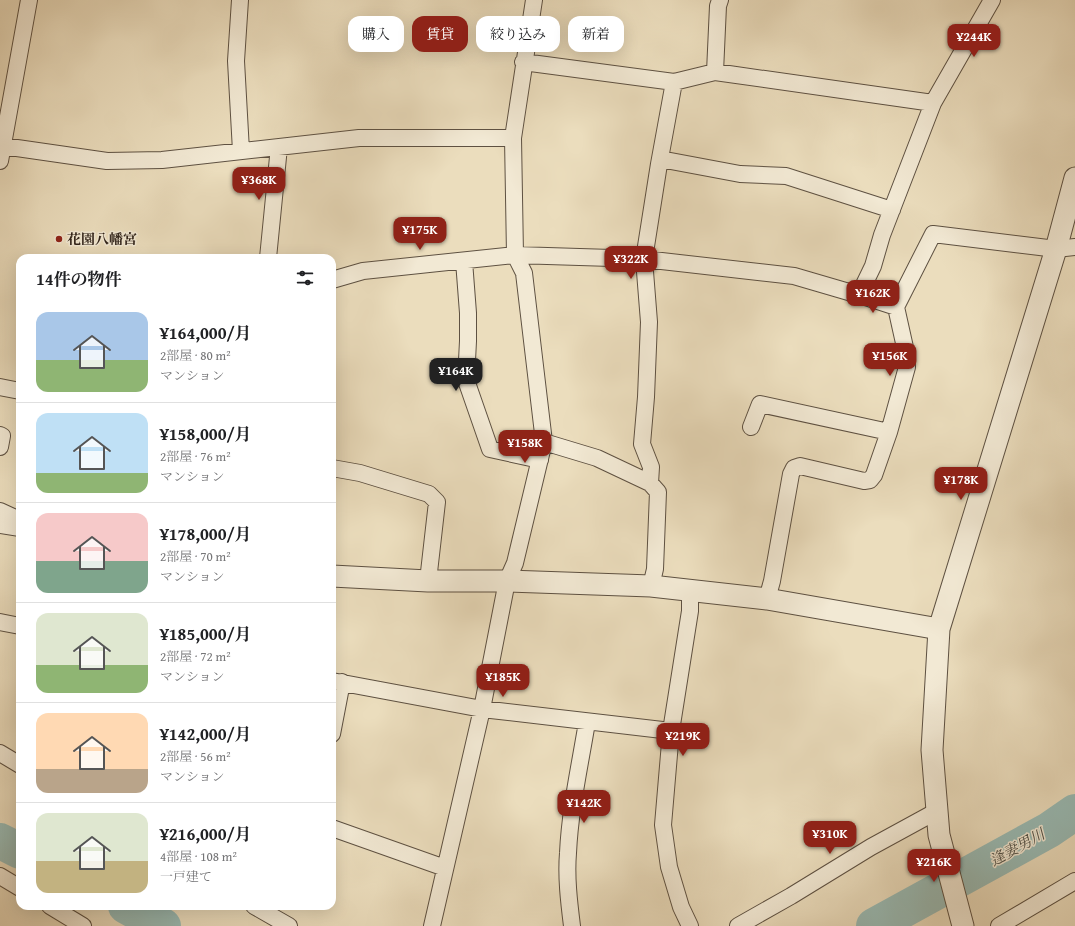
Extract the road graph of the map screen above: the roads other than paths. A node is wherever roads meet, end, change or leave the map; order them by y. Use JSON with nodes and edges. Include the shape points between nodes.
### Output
{"nodes":[{"id":1,"x":29,"y":0,"type":"edge"},
{"id":2,"x":240,"y":0,"type":"edge"},
{"id":3,"x":534,"y":0,"type":"edge"},
{"id":4,"x":720,"y":0,"type":"edge"},
{"id":5,"x":992,"y":0,"type":"edge"},
{"id":6,"x":523,"y":62,"type":"junction"},
{"id":7,"x":715,"y":72,"type":"junction"},
{"id":8,"x":674,"y":82,"type":"junction"},
{"id":9,"x":933,"y":103,"type":"junction"},
{"id":10,"x":513,"y":138,"type":"junction"},
{"id":11,"x":279,"y":147,"type":"junction"},
{"id":12,"x":241,"y":151,"type":"junction"},
{"id":13,"x":2,"y":153,"type":"edge"},
{"id":14,"x":660,"y":159,"type":"junction"},
{"id":15,"x":1075,"y":178,"type":"edge"},
{"id":16,"x":892,"y":210,"type":"junction"},
{"id":17,"x":1065,"y":248,"type":"edge"},
{"id":18,"x":268,"y":254,"type":"edge"},
{"id":19,"x":515,"y":255,"type":"junction"},
{"id":20,"x":644,"y":260,"type":"junction"},
{"id":21,"x":464,"y":261,"type":"junction"},
{"id":22,"x":336,"y":279,"type":"edge"},
{"id":23,"x":859,"y":295,"type":"junction"},
{"id":24,"x":896,"y":306,"type":"junction"},
{"id":25,"x":0,"y":387,"type":"edge"},
{"id":26,"x":16,"y":390,"type":"edge"},
{"id":27,"x":751,"y":428,"type":"dead end"},
{"id":28,"x":889,"y":432,"type":"junction"},
{"id":29,"x":0,"y":435,"type":"edge"},
{"id":30,"x":544,"y":442,"type":"junction"},
{"id":31,"x":0,"y":447,"type":"edge"},
{"id":32,"x":540,"y":460,"type":"junction"},
{"id":33,"x":336,"y":469,"type":"edge"},
{"id":34,"x":650,"y":483,"type":"junction"},
{"id":35,"x":0,"y":511,"type":"edge"},
{"id":36,"x":16,"y":520,"type":"edge"},
{"id":37,"x":0,"y":524,"type":"edge"},
{"id":38,"x":16,"y":527,"type":"edge"},
{"id":39,"x":336,"y":576,"type":"edge"},
{"id":40,"x":428,"y":581,"type":"junction"},
{"id":41,"x":507,"y":581,"type":"junction"},
{"id":42,"x":651,"y":586,"type":"junction"},
{"id":43,"x":690,"y":590,"type":"junction"},
{"id":44,"x":767,"y":599,"type":"junction"},
{"id":45,"x":0,"y":622,"type":"edge"},
{"id":46,"x":16,"y":625,"type":"edge"},
{"id":47,"x":940,"y":629,"type":"junction"},
{"id":48,"x":337,"y":682,"type":"edge"},
{"id":49,"x":336,"y":692,"type":"edge"},
{"id":50,"x":482,"y":709,"type":"junction"},
{"id":51,"x":587,"y":722,"type":"junction"},
{"id":52,"x":671,"y":731,"type":"junction"},
{"id":53,"x":0,"y":753,"type":"edge"},
{"id":54,"x":16,"y":763,"type":"edge"},
{"id":55,"x":937,"y":811,"type":"junction"},
{"id":56,"x":336,"y":829,"type":"edge"},
{"id":57,"x":445,"y":868,"type":"junction"},
{"id":58,"x":0,"y":876,"type":"edge"},
{"id":59,"x":1075,"y":881,"type":"edge"},
{"id":60,"x":16,"y":886,"type":"edge"},
{"id":61,"x":57,"y":910,"type":"edge"},
{"id":62,"x":261,"y":910,"type":"edge"},
{"id":63,"x":963,"y":925,"type":"edge"},
{"id":64,"x":83,"y":926,"type":"edge"},
{"id":65,"x":289,"y":926,"type":"edge"},
{"id":66,"x":432,"y":926,"type":"edge"},
{"id":67,"x":572,"y":926,"type":"edge"},
{"id":68,"x":690,"y":926,"type":"edge"},
{"id":69,"x":738,"y":926,"type":"edge"},
{"id":70,"x":999,"y":926,"type":"edge"}],
"edges":[{"from":1,"to":13,"type":"street"},
{"from":2,"to":12,"type":"street","via":[[236,61]]},
{"from":3,"to":6,"type":"street"},
{"from":4,"to":7,"type":"street"},
{"from":5,"to":9,"type":"street"},
{"from":6,"to":8,"type":"street"},
{"from":6,"to":10,"type":"street"},
{"from":7,"to":8,"type":"street"},
{"from":7,"to":9,"type":"street"},
{"from":8,"to":14,"type":"street"},
{"from":9,"to":16,"type":"street"},
{"from":10,"to":11,"type":"street","via":[[360,138]]},
{"from":10,"to":19,"type":"street"},
{"from":11,"to":12,"type":"street"},
{"from":11,"to":18,"type":"street"},
{"from":12,"to":13,"type":"street","via":[[162,160],[107,161]]},
{"from":14,"to":16,"type":"street","via":[[740,174],[786,176]]},
{"from":14,"to":20,"type":"street"},
{"from":15,"to":17,"type":"street"},
{"from":16,"to":23,"type":"street","via":[[873,266]]},
{"from":17,"to":24,"type":"street","via":[[932,234]]},
{"from":17,"to":47,"type":"street"},
{"from":19,"to":20,"type":"street"},
{"from":19,"to":21,"type":"street"},
{"from":19,"to":30,"type":"street","via":[[524,273]]},
{"from":20,"to":23,"type":"street","via":[[794,276]]},
{"from":20,"to":34,"type":"street","via":[[649,322],[642,444],[651,468]]},
{"from":21,"to":22,"type":"street","via":[[363,271]]},
{"from":21,"to":32,"type":"street","via":[[468,313],[466,380],[490,449]]},
{"from":23,"to":24,"type":"street"},
{"from":24,"to":28,"type":"street","via":[[907,367]]},
{"from":25,"to":26,"type":"street"},
{"from":27,"to":28,"type":"street","via":[[760,404]]},
{"from":28,"to":44,"type":"street","via":[[870,480],[864,481],[800,466],[794,468]]},
{"from":29,"to":31,"type":"street"},
{"from":30,"to":32,"type":"street"},
{"from":30,"to":34,"type":"street","via":[[597,458]]},
{"from":32,"to":41,"type":"street","via":[[514,563]]},
{"from":33,"to":40,"type":"street","via":[[360,473],[429,494],[436,502]]},
{"from":34,"to":42,"type":"street","via":[[658,492],[655,569]]},
{"from":35,"to":36,"type":"street"},
{"from":37,"to":38,"type":"street"},
{"from":39,"to":40,"type":"street"},
{"from":40,"to":41,"type":"street"},
{"from":41,"to":42,"type":"street"},
{"from":41,"to":50,"type":"street"},
{"from":42,"to":43,"type":"street"},
{"from":43,"to":44,"type":"street"},
{"from":43,"to":52,"type":"street","via":[[690,611]]},
{"from":44,"to":47,"type":"street"},
{"from":45,"to":46,"type":"street"},
{"from":47,"to":55,"type":"street","via":[[932,750]]},
{"from":48,"to":49,"type":"street"},
{"from":48,"to":50,"type":"street"},
{"from":50,"to":51,"type":"street"},
{"from":50,"to":57,"type":"street"},
{"from":51,"to":52,"type":"street"},
{"from":51,"to":67,"type":"street","via":[[571,816],[568,854],[568,892]]},
{"from":52,"to":68,"type":"street","via":[[663,825],[669,867],[681,907]]},
{"from":53,"to":54,"type":"street"},
{"from":55,"to":63,"type":"street","via":[[938,835]]},
{"from":55,"to":69,"type":"street"},
{"from":56,"to":57,"type":"street"},
{"from":57,"to":66,"type":"street"},
{"from":58,"to":60,"type":"street"},
{"from":59,"to":70,"type":"street"},
{"from":61,"to":64,"type":"street"},
{"from":62,"to":65,"type":"street"}]}
